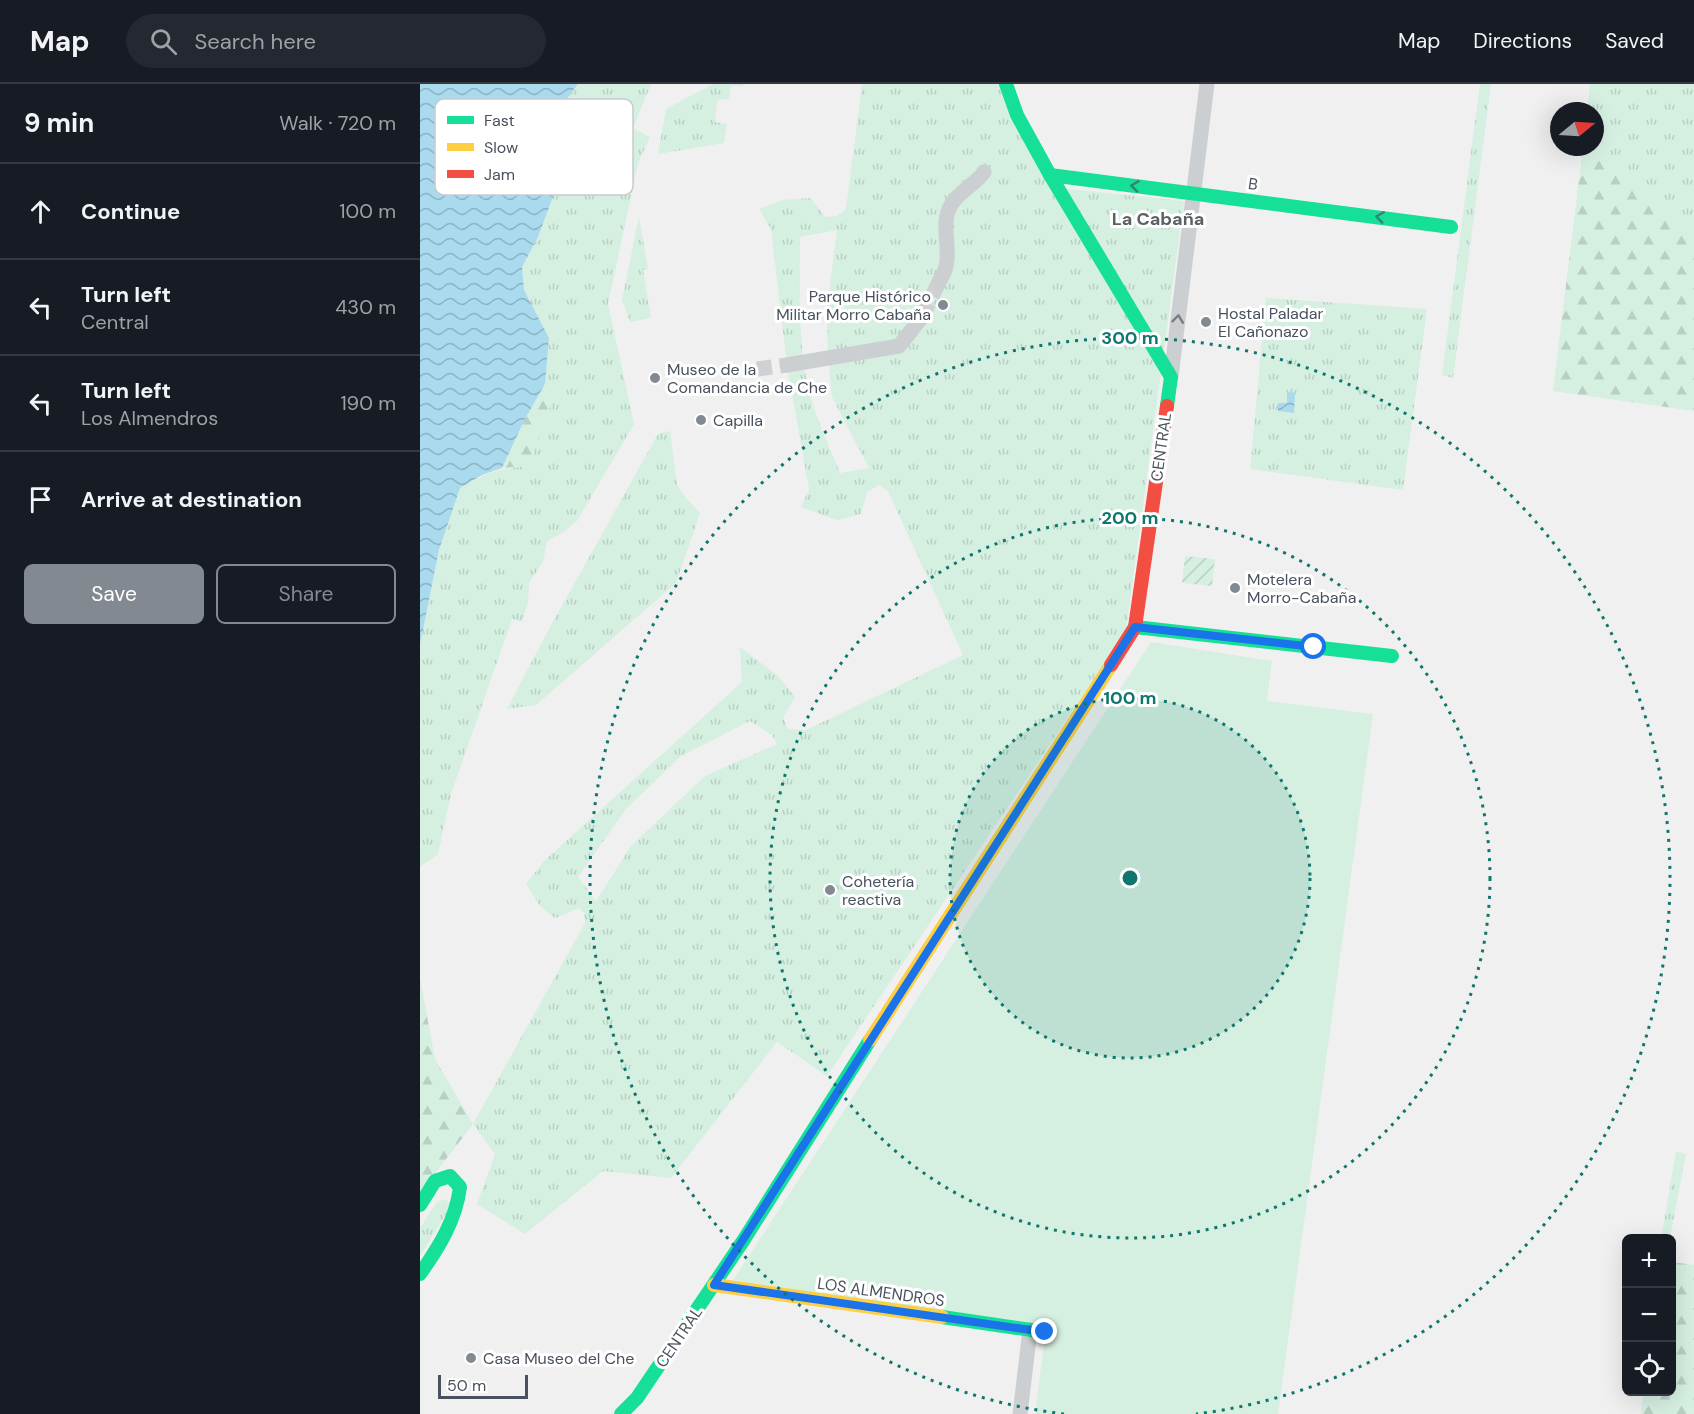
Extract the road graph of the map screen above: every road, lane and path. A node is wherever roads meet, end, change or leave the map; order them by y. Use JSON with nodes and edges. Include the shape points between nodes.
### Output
{"nodes":[{"id":1,"x":1006,"y":84,"type":"edge"},
{"id":2,"x":1207,"y":84,"type":"edge"},
{"id":3,"x":984,"y":172,"type":"dead end"},
{"id":4,"x":1050,"y":175,"type":"junction"},
{"id":5,"x":1193,"y":192,"type":"junction"},
{"id":6,"x":1444,"y":226,"type":"dead end"},
{"id":7,"x":943,"y":275,"type":"tunnel mouth"},
{"id":8,"x":922,"y":317,"type":"tunnel mouth"},
{"id":9,"x":787,"y":365,"type":"tunnel mouth"},
{"id":10,"x":1171,"y":377,"type":"junction"},
{"id":11,"x":1135,"y":627,"type":"junction"},
{"id":12,"x":1392,"y":656,"type":"dead end"},
{"id":13,"x":420,"y":1204,"type":"edge"},
{"id":14,"x":420,"y":1274,"type":"edge"},
{"id":15,"x":714,"y":1285,"type":"junction"},
{"id":16,"x":1037,"y":1331,"type":"joint"},
{"id":17,"x":621,"y":1414,"type":"edge"},
{"id":18,"x":1020,"y":1414,"type":"edge"}],
"edges":[{"from":1,"to":4,"type":"street","via":[[1017,115]]},
{"from":2,"to":5,"type":"street","name":"CENTRAL"},
{"from":3,"to":7,"type":"street","via":[[950,205],[945,224],[948,258]]},
{"from":5,"to":4,"type":"street","name":"B","one_way":true},
{"from":4,"to":10,"type":"street"},
{"from":6,"to":5,"type":"street","name":"B","one_way":true},
{"from":10,"to":5,"type":"street","name":"CENTRAL","one_way":true},
{"from":8,"to":9,"type":"street","via":[[898,346]]},
{"from":10,"to":11,"type":"street","name":"CENTRAL"},
{"from":11,"to":12,"type":"street"},
{"from":11,"to":15,"type":"street","name":"CENTRAL"},
{"from":13,"to":14,"type":"street","via":[[435,1181],[450,1176],[460,1187],[460,1202],[435,1254]]},
{"from":15,"to":16,"type":"street","name":"LOS ALMENDROS"},
{"from":15,"to":17,"type":"street","name":"CENTRAL","via":[[637,1398]]},
{"from":16,"to":18,"type":"street"}]}
